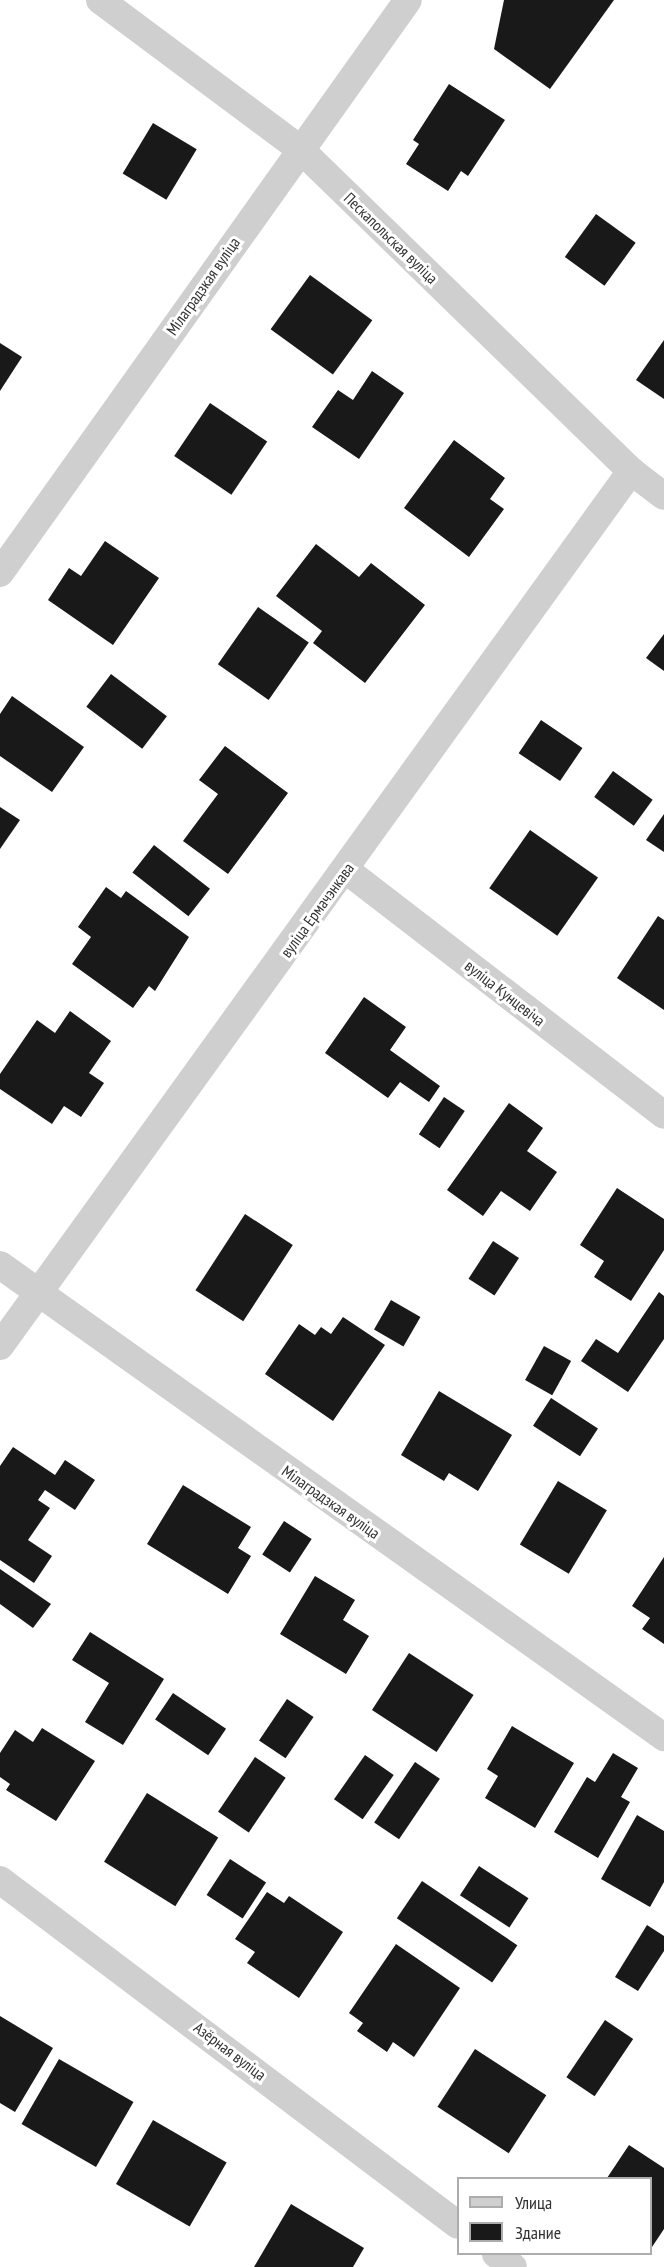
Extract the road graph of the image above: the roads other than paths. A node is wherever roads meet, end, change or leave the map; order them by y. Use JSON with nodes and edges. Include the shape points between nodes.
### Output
{"nodes":[{"id":1,"x":100,"y":0,"type":"edge"},
{"id":2,"x":408,"y":0,"type":"edge"},
{"id":3,"x":300,"y":149,"type":"junction"},
{"id":4,"x":631,"y":471,"type":"junction"},
{"id":5,"x":664,"y":496,"type":"edge"},
{"id":6,"x":0,"y":573,"type":"edge"},
{"id":7,"x":346,"y":870,"type":"junction"},
{"id":8,"x":664,"y":1115,"type":"edge"},
{"id":9,"x":0,"y":1265,"type":"edge"},
{"id":10,"x":39,"y":1295,"type":"junction"},
{"id":11,"x":0,"y":1346,"type":"edge"},
{"id":12,"x":664,"y":1737,"type":"edge"},
{"id":13,"x":0,"y":1880,"type":"edge"},
{"id":14,"x":457,"y":2223,"type":"edge"},
{"id":15,"x":498,"y":2255,"type":"edge"},
{"id":16,"x":513,"y":2267,"type":"edge"}],
"edges":[{"from":1,"to":3,"type":"street","name":"Пескапольская вуліца"},
{"from":2,"to":3,"type":"street","name":"Мілаградзкая вуліца"},
{"from":3,"to":4,"type":"street","name":"Пескапольская вуліца"},
{"from":3,"to":6,"type":"street","name":"Мілаградзкая вуліца"},
{"from":4,"to":5,"type":"street","name":"Пескапольская вуліца"},
{"from":4,"to":7,"type":"street","name":"вуліца Ермачэнкава"},
{"from":7,"to":8,"type":"street","name":"вуліца Кунцевіча"},
{"from":7,"to":10,"type":"street","name":"вуліца Ермачэнкава"},
{"from":9,"to":10,"type":"street","name":"Мілаградзкая вуліца"},
{"from":10,"to":11,"type":"street","name":"вуліца Ермачэнкава"},
{"from":10,"to":12,"type":"street","name":"Мілаградзкая вуліца"},
{"from":13,"to":14,"type":"street","name":"Азёрная вуліца"},
{"from":15,"to":16,"type":"street"}]}
